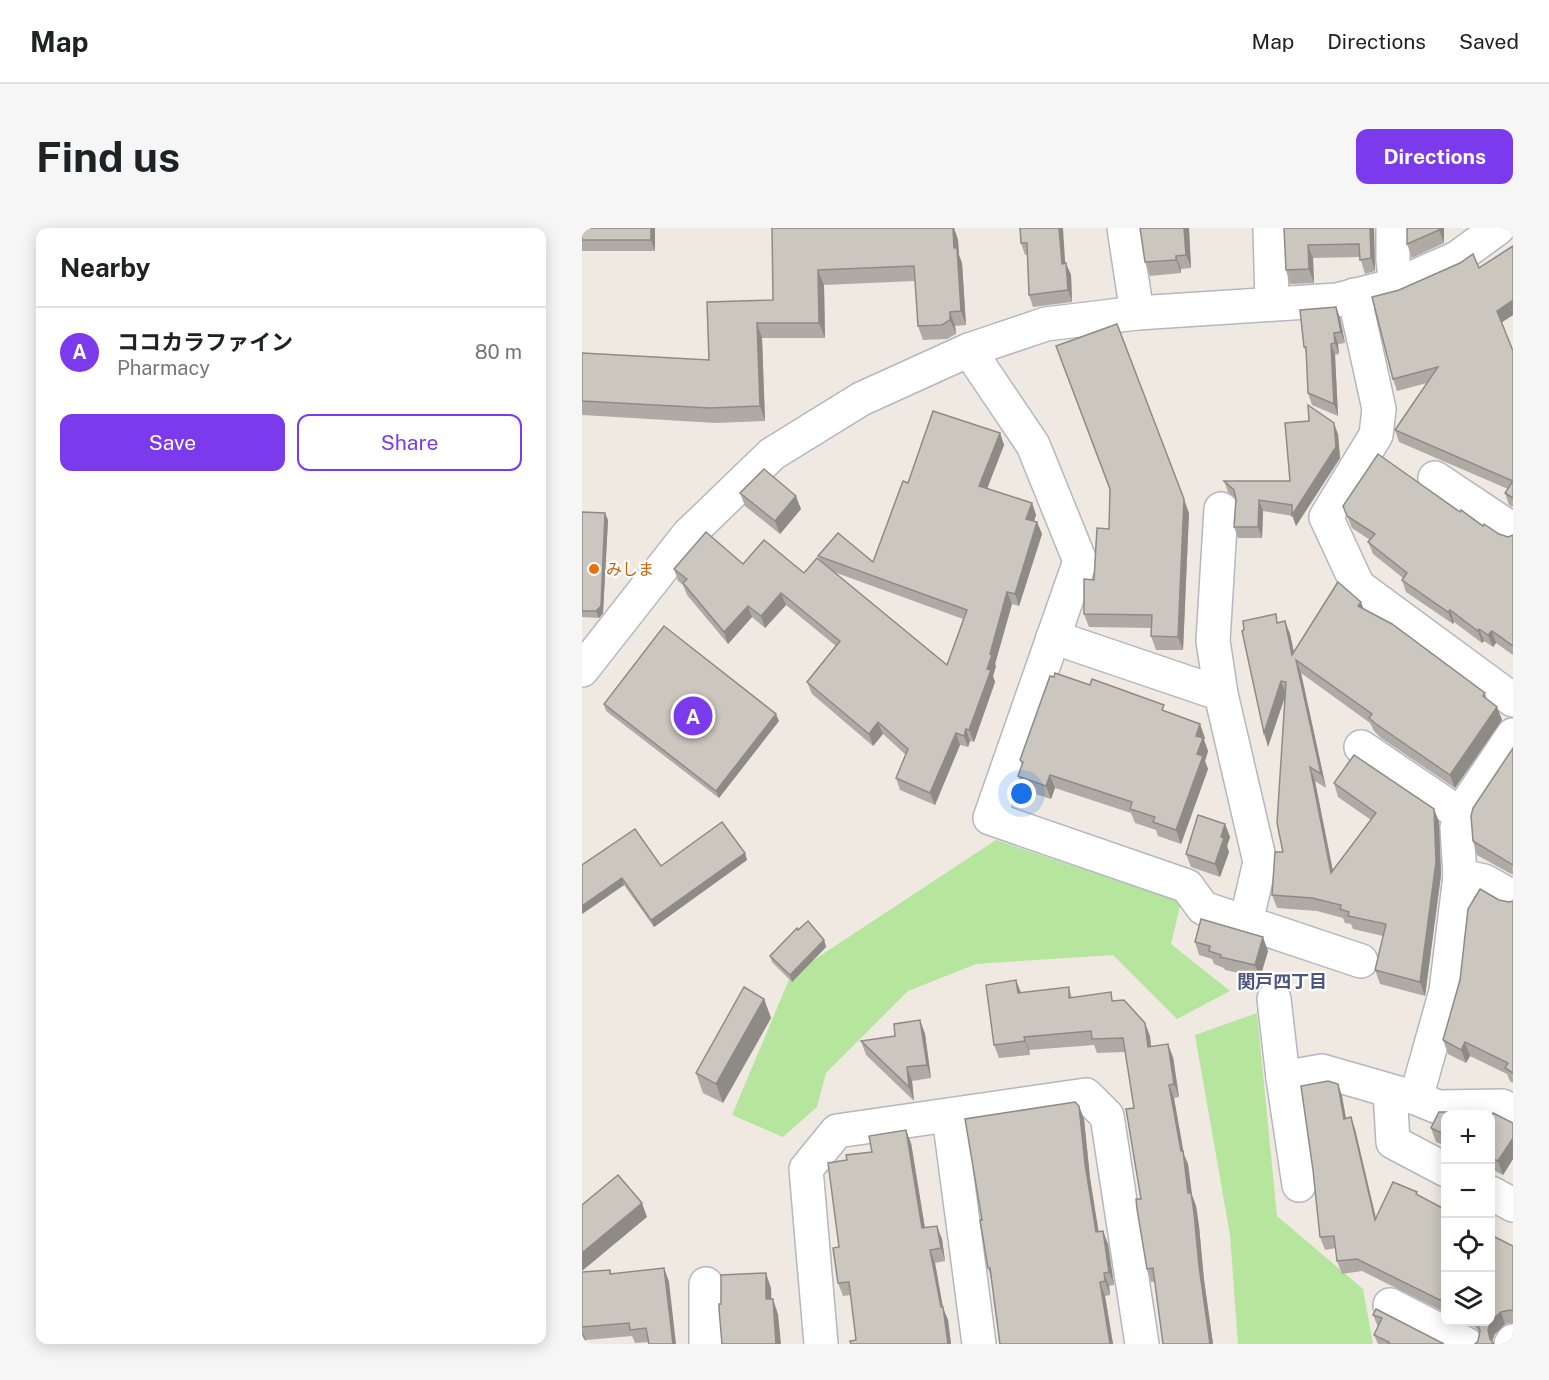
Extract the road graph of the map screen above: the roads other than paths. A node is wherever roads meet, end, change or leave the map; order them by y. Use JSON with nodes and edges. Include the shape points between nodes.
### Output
{"nodes":[{"id":1,"x":1124,"y":228,"type":"edge"},
{"id":2,"x":1270,"y":228,"type":"edge"},
{"id":3,"x":1393,"y":228,"type":"edge"},
{"id":4,"x":1498,"y":228,"type":"edge"},
{"id":5,"x":1396,"y":285,"type":"junction"},
{"id":6,"x":1354,"y":296,"type":"junction"},
{"id":7,"x":1272,"y":304,"type":"junction"},
{"id":8,"x":1137,"y":313,"type":"junction"},
{"id":9,"x":969,"y":350,"type":"junction"},
{"id":10,"x":1435,"y":478,"type":"dead end"},
{"id":11,"x":1221,"y":509,"type":"dead end"},
{"id":12,"x":1513,"y":530,"type":"edge"},
{"id":13,"x":1053,"y":637,"type":"junction"},
{"id":14,"x":582,"y":670,"type":"edge"},
{"id":15,"x":1221,"y":694,"type":"junction"},
{"id":16,"x":1513,"y":700,"type":"edge"},
{"id":17,"x":1513,"y":735,"type":"edge"},
{"id":18,"x":1361,"y":747,"type":"dead end"},
{"id":19,"x":1460,"y":814,"type":"junction"},
{"id":20,"x":1460,"y":876,"type":"junction"},
{"id":21,"x":1513,"y":897,"type":"edge"},
{"id":22,"x":1246,"y":922,"type":"junction"},
{"id":23,"x":1361,"y":962,"type":"dead end"},
{"id":24,"x":1274,"y":999,"type":"dead end"},
{"id":25,"x":1283,"y":1078,"type":"junction"},
{"id":26,"x":1403,"y":1095,"type":"junction"},
{"id":27,"x":1513,"y":1111,"type":"edge"},
{"id":28,"x":949,"y":1116,"type":"junction"},
{"id":29,"x":1441,"y":1167,"type":"edge"},
{"id":30,"x":1299,"y":1185,"type":"dead end"},
{"id":31,"x":1495,"y":1195,"type":"edge"},
{"id":32,"x":1513,"y":1205,"type":"edge"},
{"id":33,"x":705,"y":1284,"type":"dead end"},
{"id":34,"x":1390,"y":1305,"type":"dead end"},
{"id":35,"x":706,"y":1344,"type":"edge"},
{"id":36,"x":821,"y":1344,"type":"edge"},
{"id":37,"x":979,"y":1344,"type":"edge"},
{"id":38,"x":1142,"y":1344,"type":"edge"},
{"id":39,"x":1466,"y":1344,"type":"edge"}],
"edges":[{"from":1,"to":8,"type":"street"},
{"from":2,"to":7,"type":"street"},
{"from":3,"to":5,"type":"street"},
{"from":4,"to":5,"type":"street","via":[[1457,258]]},
{"from":5,"to":6,"type":"street"},
{"from":6,"to":7,"type":"street"},
{"from":6,"to":16,"type":"street","via":[[1379,409],[1376,435],[1326,517],[1358,585]]},
{"from":7,"to":8,"type":"street"},
{"from":8,"to":9,"type":"street","via":[[1046,324]]},
{"from":9,"to":13,"type":"street","via":[[1033,445],[1080,561]]},
{"from":9,"to":14,"type":"street","via":[[861,399],[772,454],[688,535]]},
{"from":10,"to":12,"type":"street"},
{"from":11,"to":15,"type":"street","via":[[1213,641]]},
{"from":13,"to":15,"type":"street"},
{"from":13,"to":22,"type":"street","via":[[990,818],[1187,886],[1203,908]]},
{"from":15,"to":22,"type":"street","via":[[1260,862]]},
{"from":17,"to":19,"type":"street"},
{"from":18,"to":19,"type":"street"},
{"from":19,"to":20,"type":"street"},
{"from":20,"to":21,"type":"street","via":[[1484,881]]},
{"from":20,"to":26,"type":"street","via":[[1446,991]]},
{"from":22,"to":23,"type":"street"},
{"from":24,"to":25,"type":"street"},
{"from":25,"to":26,"type":"street","via":[[1322,1071]]},
{"from":25,"to":30,"type":"street"},
{"from":26,"to":27,"type":"street","via":[[1438,1107],[1502,1106]]},
{"from":26,"to":29,"type":"street","via":[[1393,1142]]},
{"from":28,"to":36,"type":"street","via":[[837,1131],[806,1169]]},
{"from":28,"to":37,"type":"street"},
{"from":28,"to":38,"type":"street","via":[[1086,1095],[1107,1116]]},
{"from":31,"to":32,"type":"street"},
{"from":33,"to":35,"type":"street"},
{"from":34,"to":39,"type":"street"}]}
